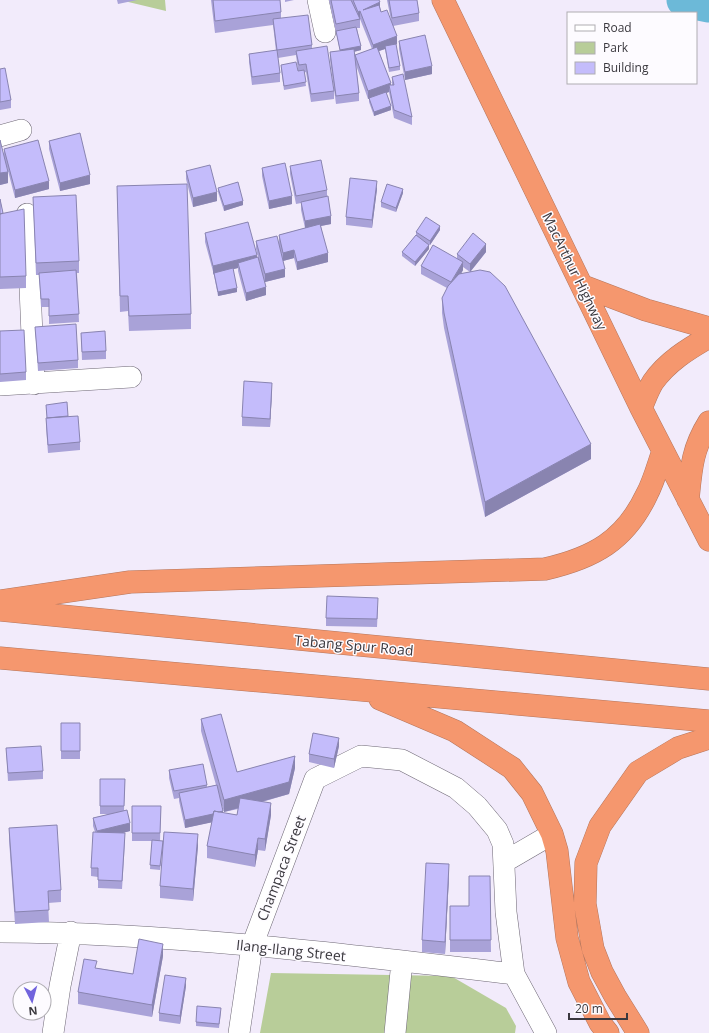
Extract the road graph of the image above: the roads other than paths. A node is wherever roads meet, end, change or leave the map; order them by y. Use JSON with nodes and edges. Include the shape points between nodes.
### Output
{"nodes":[{"id":1,"x":318,"y":0,"type":"edge"},
{"id":2,"x":443,"y":0,"type":"edge"},
{"id":3,"x":325,"y":32,"type":"dead end"},
{"id":4,"x":21,"y":130,"type":"dead end"},
{"id":5,"x":0,"y":136,"type":"edge"},
{"id":6,"x":27,"y":214,"type":"dead end"},
{"id":7,"x":583,"y":286,"type":"junction"},
{"id":8,"x":709,"y":328,"type":"edge"},
{"id":9,"x":709,"y":337,"type":"edge"},
{"id":10,"x":131,"y":377,"type":"dead end"},
{"id":11,"x":34,"y":384,"type":"junction"},
{"id":12,"x":0,"y":385,"type":"edge"},
{"id":13,"x":641,"y":408,"type":"junction"},
{"id":14,"x":709,"y":422,"type":"edge"},
{"id":15,"x":663,"y":451,"type":"junction"},
{"id":16,"x":688,"y":500,"type":"junction"},
{"id":17,"x":709,"y":540,"type":"edge"},
{"id":18,"x":0,"y":601,"type":"edge"},
{"id":19,"x":0,"y":610,"type":"edge"},
{"id":20,"x":0,"y":658,"type":"edge"},
{"id":21,"x":709,"y":679,"type":"edge"},
{"id":22,"x":363,"y":691,"type":"junction"},
{"id":23,"x":709,"y":721,"type":"edge"},
{"id":24,"x":709,"y":738,"type":"edge"},
{"id":25,"x":552,"y":834,"type":"junction"},
{"id":26,"x":504,"y":862,"type":"junction"},
{"id":27,"x":0,"y":932,"type":"edge"},
{"id":28,"x":71,"y":932,"type":"junction"},
{"id":29,"x":252,"y":946,"type":"junction"},
{"id":30,"x":402,"y":961,"type":"junction"},
{"id":31,"x":514,"y":974,"type":"junction"},
{"id":32,"x":541,"y":1029,"type":"edge"},
{"id":33,"x":54,"y":1033,"type":"edge"},
{"id":34,"x":239,"y":1033,"type":"edge"},
{"id":35,"x":395,"y":1033,"type":"edge"},
{"id":36,"x":608,"y":1033,"type":"edge"},
{"id":37,"x":638,"y":1033,"type":"edge"}],
"edges":[{"from":1,"to":3,"type":"street"},
{"from":2,"to":7,"type":"highway","name":"MacArthur Highway"},
{"from":4,"to":5,"type":"street"},
{"from":6,"to":11,"type":"street"},
{"from":7,"to":8,"type":"highway","via":[[646,310]]},
{"from":7,"to":13,"type":"highway","name":"MacArthur Highway"},
{"from":9,"to":13,"type":"highway","via":[[677,357],[663,370],[653,382]]},
{"from":10,"to":11,"type":"street"},
{"from":11,"to":12,"type":"street"},
{"from":13,"to":15,"type":"highway","name":"MacArthur Highway"},
{"from":14,"to":16,"type":"highway","via":[[692,459]]},
{"from":15,"to":16,"type":"highway","name":"MacArthur Highway"},
{"from":15,"to":18,"type":"highway","via":[[647,494],[632,518],[613,540],[596,552],[574,562],[545,569],[130,582]]},
{"from":16,"to":17,"type":"highway","name":"MacArthur Highway"},
{"from":19,"to":21,"type":"highway","name":"Tabang Spur Road"},
{"from":20,"to":22,"type":"highway"},
{"from":22,"to":23,"type":"highway"},
{"from":22,"to":25,"type":"highway","via":[[455,731],[512,768],[532,793]]},
{"from":24,"to":37,"type":"highway","via":[[678,748],[638,772],[600,826],[586,863],[585,904],[593,949],[602,972]]},
{"from":25,"to":26,"type":"street"},
{"from":25,"to":36,"type":"highway","via":[[557,851],[567,938],[579,982]]},
{"from":26,"to":29,"type":"street","name":"Champaca Street","via":[[503,844],[497,830],[478,806],[456,788],[402,760],[361,756],[315,779]]},
{"from":26,"to":31,"type":"street","name":"Champaca Street","via":[[506,912]]},
{"from":27,"to":28,"type":"street","name":"Ilang-Ilang Street"},
{"from":28,"to":29,"type":"street","name":"Ilang-Ilang Street"},
{"from":28,"to":33,"type":"street"},
{"from":29,"to":30,"type":"street","name":"Ilang-Ilang Street"},
{"from":29,"to":34,"type":"street","name":"Champaca Street"},
{"from":30,"to":31,"type":"street","name":"Ilang-Ilang Street"},
{"from":30,"to":35,"type":"street"},
{"from":31,"to":32,"type":"street"}]}
